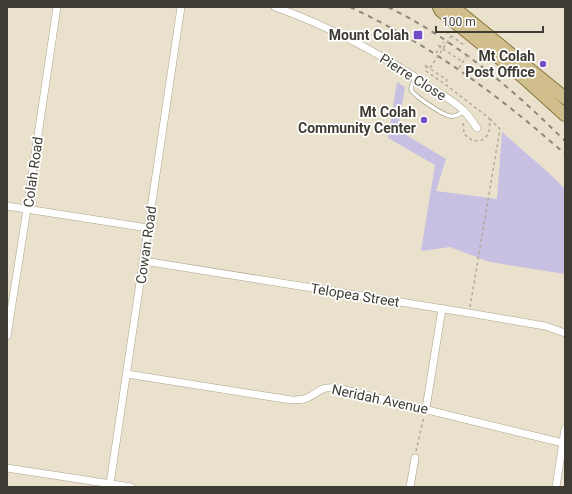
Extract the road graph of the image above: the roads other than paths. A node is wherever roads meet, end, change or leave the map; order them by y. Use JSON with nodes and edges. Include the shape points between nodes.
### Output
{"nodes":[{"id":1,"x":57,"y":7,"type":"edge"},
{"id":2,"x":182,"y":7,"type":"edge"},
{"id":3,"x":275,"y":7,"type":"edge"},
{"id":4,"x":439,"y":7,"type":"edge"},
{"id":5,"x":453,"y":7,"type":"edge"},
{"id":6,"x":416,"y":77,"type":"junction"},
{"id":7,"x":565,"y":98,"type":"edge"},
{"id":8,"x":563,"y":109,"type":"edge"},
{"id":9,"x":464,"y":111,"type":"junction"},
{"id":10,"x":477,"y":128,"type":"dead end"},
{"id":11,"x":7,"y":206,"type":"edge"},
{"id":12,"x":28,"y":209,"type":"junction"},
{"id":13,"x":148,"y":228,"type":"junction"},
{"id":14,"x":144,"y":261,"type":"junction"},
{"id":15,"x":442,"y":309,"type":"junction"},
{"id":16,"x":565,"y":333,"type":"edge"},
{"id":17,"x":7,"y":336,"type":"edge"},
{"id":18,"x":127,"y":374,"type":"junction"},
{"id":19,"x":426,"y":408,"type":"junction"},
{"id":20,"x":565,"y":429,"type":"edge"},
{"id":21,"x":563,"y":443,"type":"junction"},
{"id":22,"x":415,"y":458,"type":"road end"},
{"id":23,"x":7,"y":468,"type":"edge"},
{"id":24,"x":110,"y":484,"type":"junction"},
{"id":25,"x":131,"y":487,"type":"edge"},
{"id":26,"x":410,"y":487,"type":"edge"},
{"id":27,"x":556,"y":487,"type":"edge"}],
"edges":[{"from":1,"to":12,"type":"street","name":"Colah Road"},
{"from":2,"to":13,"type":"street","name":"Cowan Road"},
{"from":3,"to":6,"type":"street","name":"Pierre Close","via":[[344,37]]},
{"from":4,"to":8,"type":"main road"},
{"from":5,"to":7,"type":"main road"},
{"from":6,"to":9,"type":"street","name":"Pierre Close"},
{"from":6,"to":9,"type":"lane","via":[[411,88],[416,96],[447,116],[456,116]]},
{"from":9,"to":10,"type":"street","name":"Pierre Close"},
{"from":11,"to":12,"type":"street"},
{"from":12,"to":13,"type":"street"},
{"from":12,"to":17,"type":"street","name":"Colah Road"},
{"from":13,"to":14,"type":"street","name":"Cowan Road"},
{"from":14,"to":15,"type":"street","name":"Telopea Street"},
{"from":14,"to":18,"type":"street","name":"Cowan Road"},
{"from":15,"to":16,"type":"street","name":"Telopea Street","via":[[545,326]]},
{"from":15,"to":19,"type":"street"},
{"from":18,"to":19,"type":"street","name":"Neridah Avenue","via":[[291,400],[307,398],[322,388],[329,387]]},
{"from":18,"to":24,"type":"street","name":"Cowan Road"},
{"from":19,"to":21,"type":"street","name":"Neridah Avenue"},
{"from":20,"to":21,"type":"street"},
{"from":21,"to":27,"type":"street"},
{"from":22,"to":26,"type":"street"},
{"from":23,"to":24,"type":"street"},
{"from":24,"to":25,"type":"street"}]}
